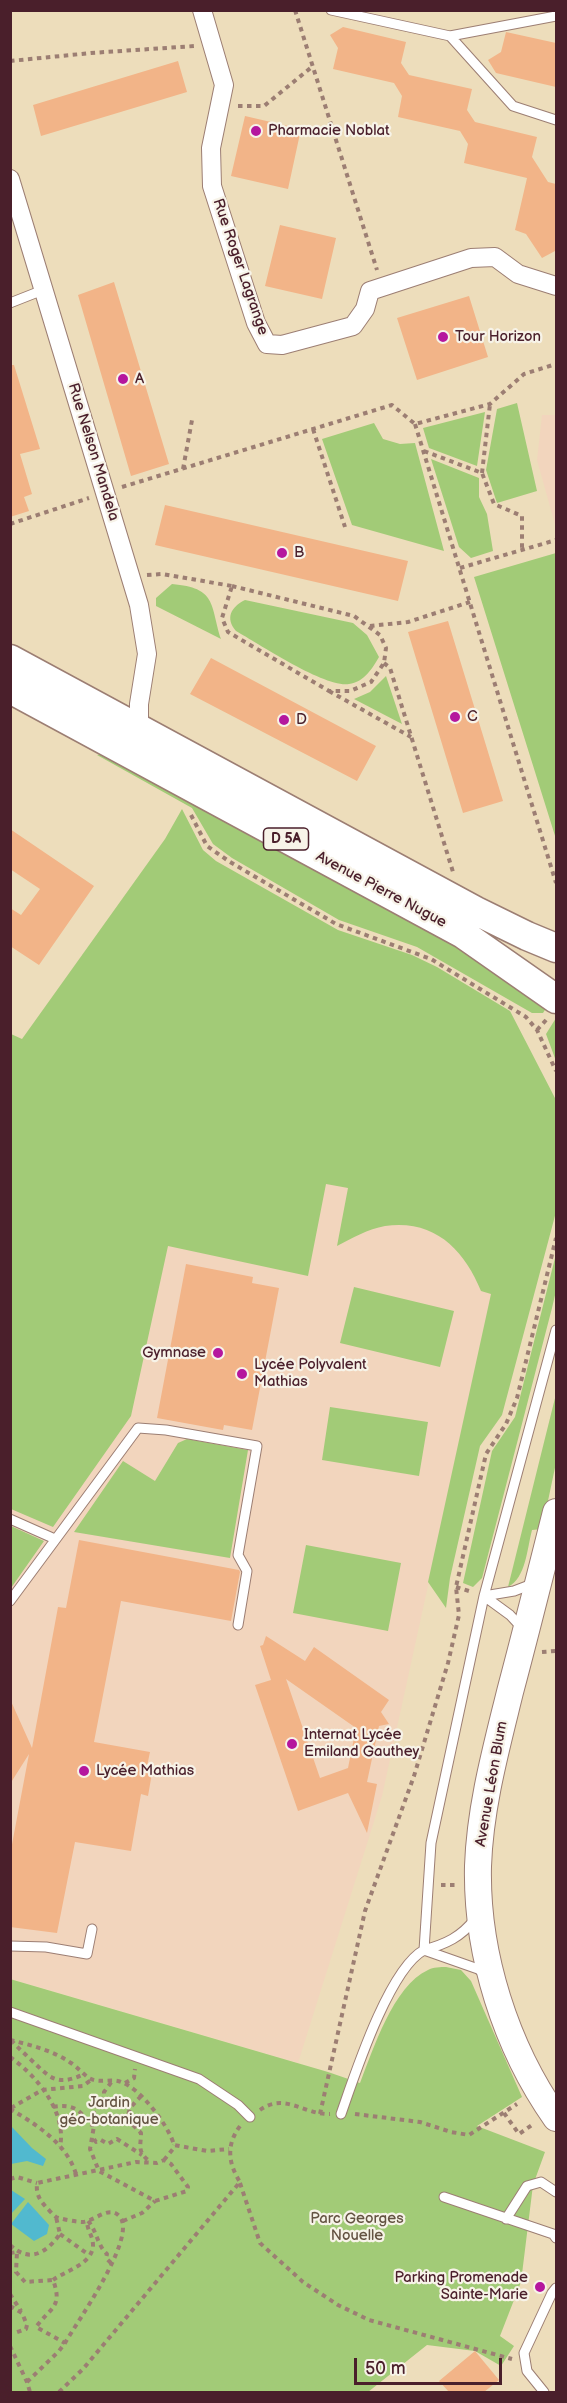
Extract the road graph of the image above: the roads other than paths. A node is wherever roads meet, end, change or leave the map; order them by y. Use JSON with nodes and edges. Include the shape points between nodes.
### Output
{"nodes":[{"id":1,"x":202,"y":10,"type":"edge"},
{"id":2,"x":331,"y":10,"type":"edge"},
{"id":3,"x":556,"y":16,"type":"edge"},
{"id":4,"x":450,"y":36,"type":"junction"},
{"id":5,"x":556,"y":120,"type":"edge"},
{"id":6,"x":10,"y":179,"type":"edge"},
{"id":7,"x":556,"y":285,"type":"edge"},
{"id":8,"x":43,"y":290,"type":"junction"},
{"id":9,"x":10,"y":303,"type":"edge"},
{"id":10,"x":10,"y":659,"type":"edge"},
{"id":11,"x":10,"y":688,"type":"edge"},
{"id":12,"x":139,"y":730,"type":"junction"},
{"id":13,"x":556,"y":948,"type":"edge"},
{"id":14,"x":556,"y":999,"type":"edge"},
{"id":15,"x":556,"y":1330,"type":"edge"},
{"id":16,"x":556,"y":1512,"type":"edge"},
{"id":17,"x":10,"y":1519,"type":"edge"},
{"id":18,"x":55,"y":1539,"type":"junction"},
{"id":19,"x":540,"y":1581,"type":"junction"},
{"id":20,"x":484,"y":1596,"type":"junction"},
{"id":21,"x":10,"y":1600,"type":"edge"},
{"id":22,"x":238,"y":1625,"type":"dead end"},
{"id":23,"x":526,"y":1632,"type":"junction"},
{"id":24,"x":480,"y":1913,"type":"junction"},
{"id":25,"x":92,"y":1929,"type":"dead end"},
{"id":26,"x":10,"y":1946,"type":"edge"},
{"id":27,"x":424,"y":1950,"type":"junction"},
{"id":28,"x":493,"y":1981,"type":"junction"},
{"id":29,"x":10,"y":2012,"type":"edge"},
{"id":30,"x":341,"y":2114,"type":"road end"},
{"id":31,"x":250,"y":2117,"type":"road end"},
{"id":32,"x":556,"y":2118,"type":"edge"},
{"id":33,"x":556,"y":2192,"type":"edge"},
{"id":34,"x":444,"y":2198,"type":"dead end"},
{"id":35,"x":506,"y":2219,"type":"junction"},
{"id":36,"x":556,"y":2236,"type":"edge"},
{"id":37,"x":556,"y":2288,"type":"edge"},
{"id":38,"x":544,"y":2392,"type":"edge"}],
"edges":[{"from":1,"to":7,"type":"street","name":"Rue Roger Lagrange","via":[[224,85],[211,148],[212,186],[256,323],[267,344],[282,345],[353,326],[365,309],[370,291],[471,258],[495,257],[518,274]]},
{"from":2,"to":4,"type":"lane"},
{"from":3,"to":4,"type":"lane"},
{"from":4,"to":5,"type":"lane","via":[[513,106]]},
{"from":6,"to":8,"type":"street","name":"Rue Nelson Mandela"},
{"from":8,"to":9,"type":"lane"},
{"from":8,"to":12,"type":"street","name":"Rue Nelson Mandela","via":[[132,575],[147,654]]},
{"from":10,"to":12,"type":"main road","name":"Avenue Pierre Nugue","number":"D 5A"},
{"from":11,"to":14,"type":"main road","name":"Avenue Pierre Nugue","number":"D 5A","via":[[463,934]]},
{"from":12,"to":13,"type":"main road","name":"Avenue Pierre Nugue","number":"D 5A","via":[[477,911]]},
{"from":15,"to":20,"type":"lane"},
{"from":16,"to":19,"type":"main road","name":"Avenue Léon Blum"},
{"from":17,"to":18,"type":"lane"},
{"from":18,"to":21,"type":"lane"},
{"from":18,"to":22,"type":"lane","via":[[138,1428],[257,1446],[238,1555],[247,1571]]},
{"from":19,"to":20,"type":"lane"},
{"from":19,"to":23,"type":"main road","name":"Avenue Léon Blum"},
{"from":20,"to":23,"type":"lane"},
{"from":20,"to":27,"type":"lane","via":[[431,1843]]},
{"from":23,"to":24,"type":"main road","name":"Avenue Léon Blum","via":[[484,1811],[478,1866]]},
{"from":24,"to":27,"type":"lane","via":[[454,1939]]},
{"from":24,"to":28,"type":"main road","name":"Avenue Léon Blum"},
{"from":25,"to":26,"type":"lane","via":[[87,1954]]},
{"from":27,"to":28,"type":"lane","via":[[478,1970]]},
{"from":27,"to":30,"type":"lane","via":[[414,1956],[390,1990]]},
{"from":28,"to":32,"type":"main road","name":"Avenue Léon Blum","via":[[525,2066]]},
{"from":29,"to":31,"type":"lane","via":[[199,2079]]},
{"from":33,"to":35,"type":"lane","via":[[542,2182],[527,2186]]},
{"from":34,"to":35,"type":"lane"},
{"from":35,"to":36,"type":"lane"},
{"from":37,"to":38,"type":"lane","via":[[524,2353],[527,2371]]}]}
